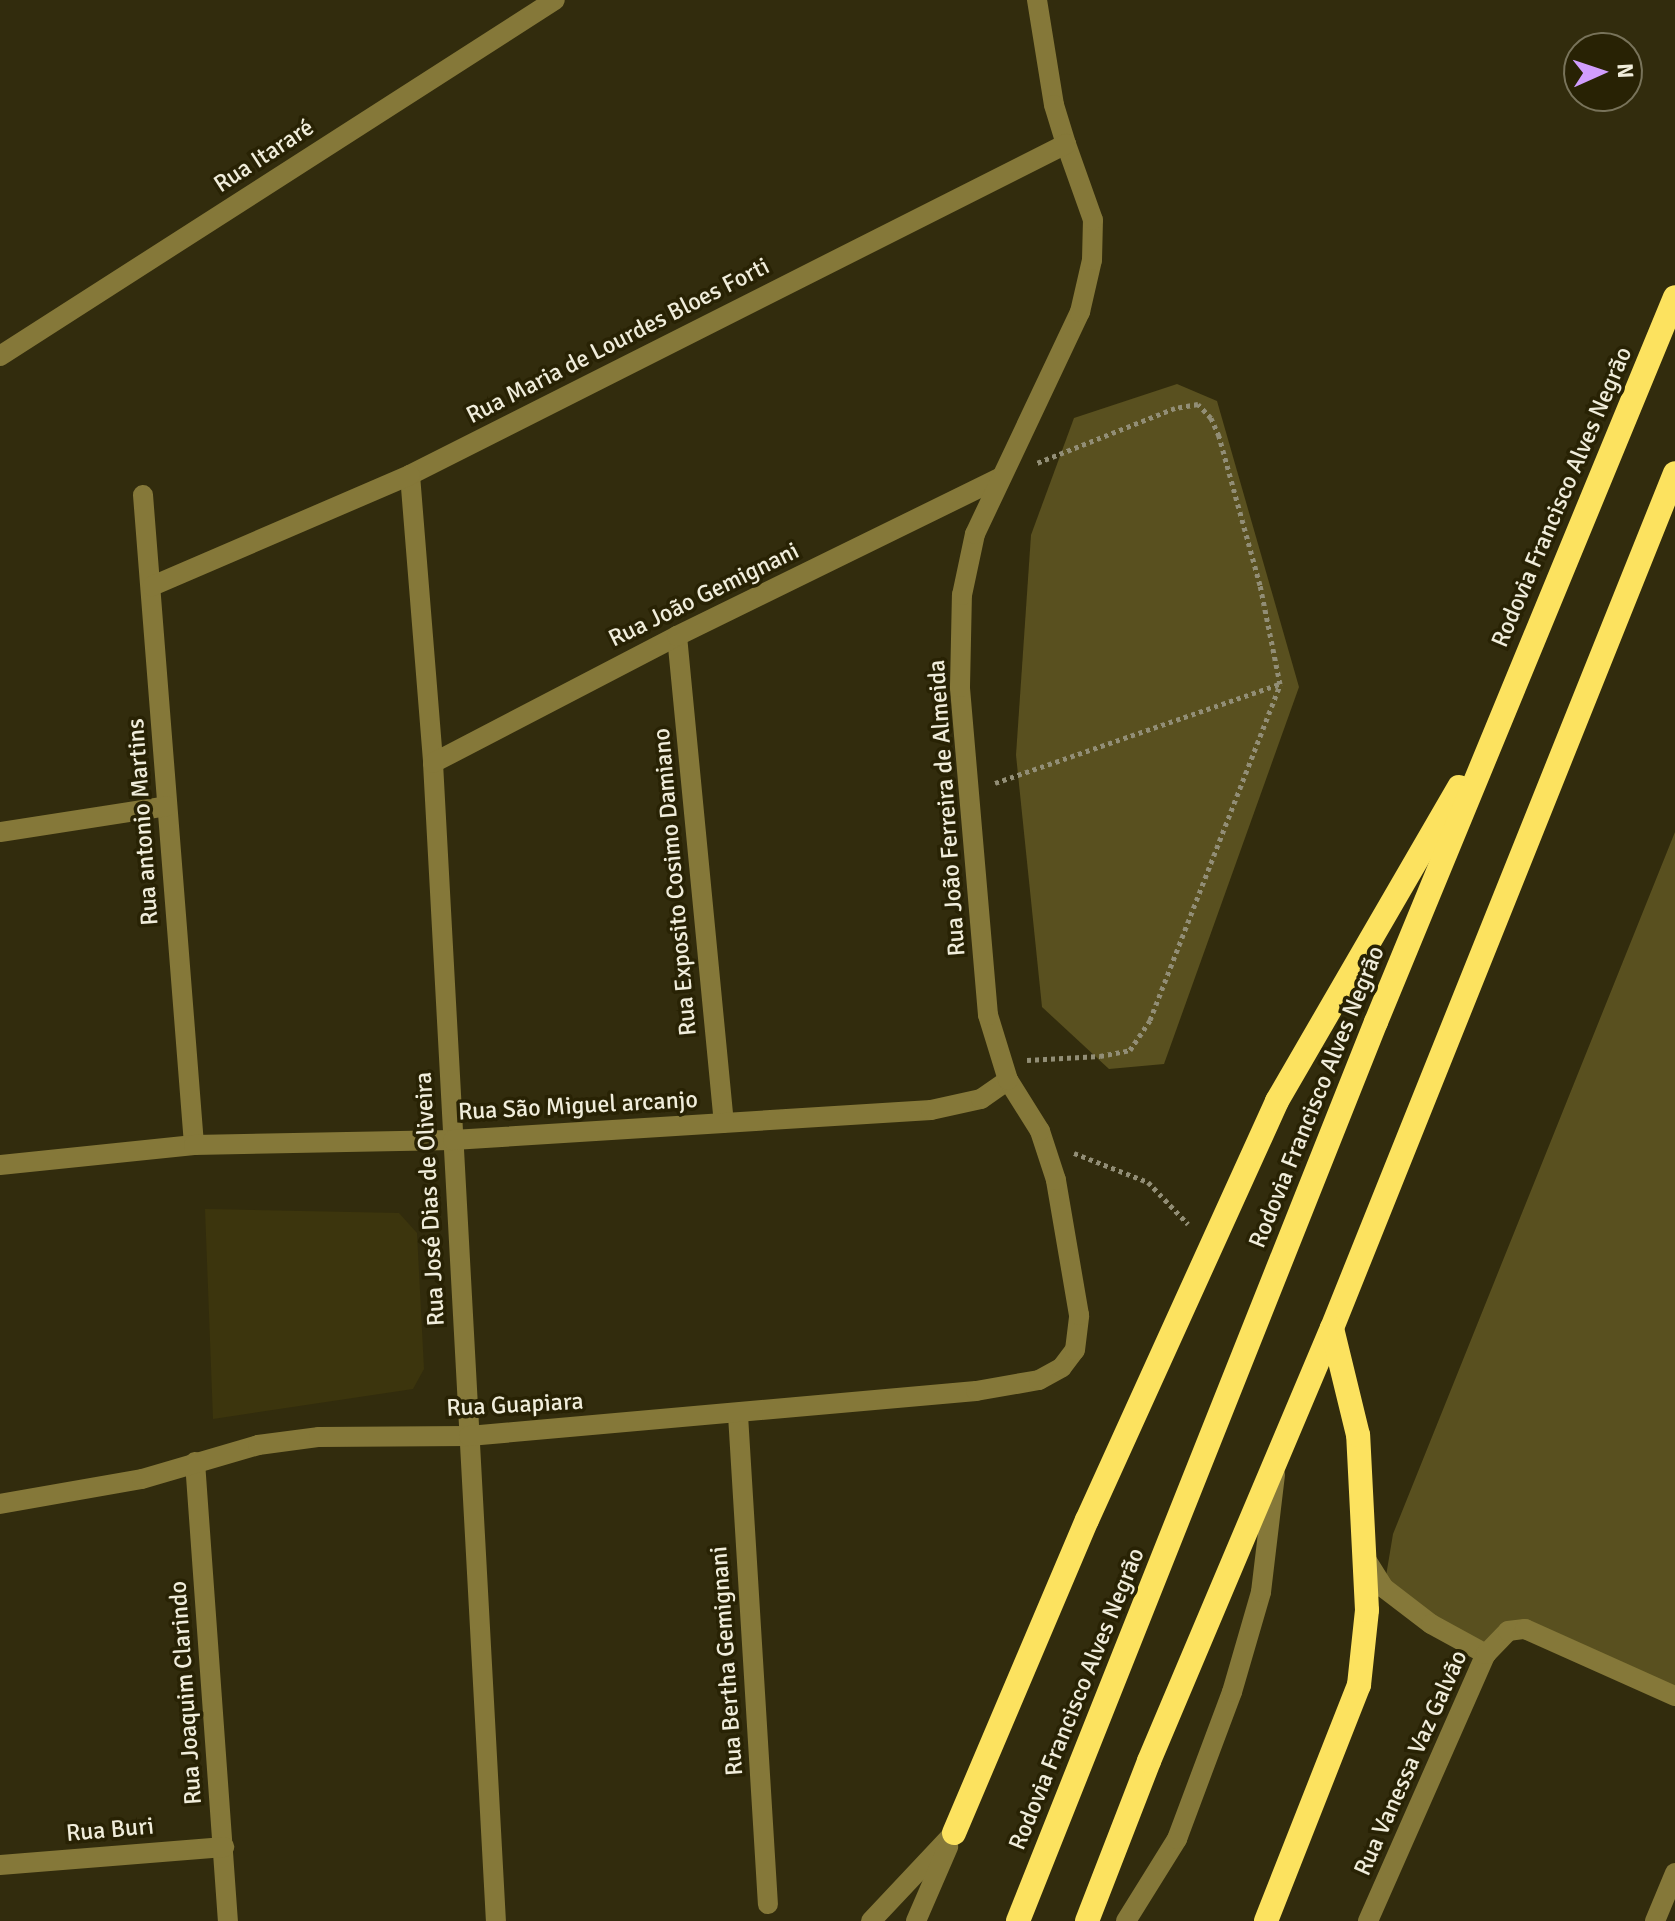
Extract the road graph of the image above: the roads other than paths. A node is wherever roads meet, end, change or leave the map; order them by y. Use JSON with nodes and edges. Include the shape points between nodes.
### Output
{"nodes":[{"id":1,"x":555,"y":0,"type":"edge"},
{"id":2,"x":1037,"y":0,"type":"edge"},
{"id":3,"x":1066,"y":144,"type":"junction"},
{"id":4,"x":1675,"y":297,"type":"edge"},
{"id":5,"x":0,"y":356,"type":"edge"},
{"id":6,"x":1675,"y":473,"type":"edge"},
{"id":7,"x":410,"y":475,"type":"junction"},
{"id":8,"x":999,"y":478,"type":"junction"},
{"id":9,"x":143,"y":495,"type":"dead end"},
{"id":10,"x":152,"y":586,"type":"junction"},
{"id":11,"x":677,"y":636,"type":"junction"},
{"id":12,"x":1504,"y":709,"type":"junction"},
{"id":13,"x":433,"y":763,"type":"junction"},
{"id":14,"x":167,"y":806,"type":"junction"},
{"id":15,"x":0,"y":832,"type":"edge"},
{"id":16,"x":1005,"y":1071,"type":"junction"},
{"id":17,"x":724,"y":1123,"type":"junction"},
{"id":18,"x":453,"y":1140,"type":"junction"},
{"id":19,"x":194,"y":1145,"type":"junction"},
{"id":20,"x":0,"y":1165,"type":"edge"},
{"id":21,"x":1332,"y":1328,"type":"junction"},
{"id":22,"x":1039,"y":1380,"type":"joint"},
{"id":23,"x":738,"y":1415,"type":"junction"},
{"id":24,"x":469,"y":1436,"type":"junction"},
{"id":25,"x":1277,"y":1459,"type":"junction"},
{"id":26,"x":195,"y":1462,"type":"junction"},
{"id":27,"x":0,"y":1504,"type":"edge"},
{"id":28,"x":1367,"y":1561,"type":"junction"},
{"id":29,"x":1486,"y":1654,"type":"junction"},
{"id":30,"x":1675,"y":1696,"type":"edge"},
{"id":31,"x":954,"y":1833,"type":"junction"},
{"id":32,"x":224,"y":1847,"type":"junction"},
{"id":33,"x":0,"y":1865,"type":"edge"},
{"id":34,"x":1675,"y":1873,"type":"edge"},
{"id":35,"x":768,"y":1904,"type":"dead end"},
{"id":36,"x":228,"y":1921,"type":"edge"},
{"id":37,"x":496,"y":1921,"type":"edge"},
{"id":38,"x":871,"y":1921,"type":"edge"},
{"id":39,"x":916,"y":1921,"type":"edge"},
{"id":40,"x":1018,"y":1921,"type":"edge"},
{"id":41,"x":1087,"y":1921,"type":"edge"},
{"id":42,"x":1126,"y":1921,"type":"edge"},
{"id":43,"x":1266,"y":1921,"type":"edge"},
{"id":44,"x":1368,"y":1921,"type":"edge"},
{"id":45,"x":1655,"y":1921,"type":"edge"}],
"edges":[{"from":1,"to":5,"type":"street","name":"Rua Itararé"},
{"from":2,"to":3,"type":"street","via":[[1054,105]]},
{"from":3,"to":7,"type":"street","name":"Rua Maria de Lourdes Bloes Forti"},
{"from":3,"to":8,"type":"street","name":"Rua João Ferreira de Almeida","via":[[1093,220],[1092,260],[1080,312]]},
{"from":4,"to":12,"type":"highway","name":"Rodovia Francisco Alves Negrão"},
{"from":6,"to":21,"type":"highway"},
{"from":7,"to":10,"type":"street","name":"Rua Maria de Lourdes Bloes Forti"},
{"from":7,"to":13,"type":"street","name":"Rua José Dias de Oliveira"},
{"from":8,"to":11,"type":"street","name":"Rua João Gemignani"},
{"from":8,"to":16,"type":"street","name":"Rua João Ferreira de Almeida","via":[[975,534],[962,595],[960,687],[988,1015]]},
{"from":9,"to":10,"type":"street","name":"Rua antonio Martins"},
{"from":10,"to":14,"type":"street","name":"Rua antonio Martins"},
{"from":11,"to":13,"type":"street","name":"Rua João Gemignani"},
{"from":11,"to":17,"type":"street","name":"Rua Exposito Cosimo Damiano"},
{"from":12,"to":31,"type":"highway","via":[[1277,1101],[1087,1520]]},
{"from":12,"to":40,"type":"highway","name":"Rodovia Francisco Alves Negrão"},
{"from":13,"to":18,"type":"street","name":"Rua José Dias de Oliveira"},
{"from":14,"to":15,"type":"street"},
{"from":14,"to":19,"type":"street","name":"Rua antonio Martins"},
{"from":16,"to":17,"type":"street","name":"Rua São Miguel arcanjo","via":[[981,1099],[931,1110]]},
{"from":16,"to":22,"type":"street","name":"Rua João Ferreira de Almeida","via":[[1043,1142],[1056,1180],[1079,1315],[1075,1350],[1062,1367]]},
{"from":17,"to":18,"type":"street","name":"Rua São Miguel arcanjo"},
{"from":18,"to":19,"type":"street","name":"Rua São Miguel arcanjo"},
{"from":18,"to":24,"type":"street","name":"Rua José Dias de Oliveira"},
{"from":19,"to":20,"type":"street","name":"Rua São Miguel arcanjo"},
{"from":21,"to":25,"type":"highway"},
{"from":21,"to":28,"type":"highway","via":[[1358,1435]]},
{"from":22,"to":23,"type":"street","name":"Rua Guapiara"},
{"from":23,"to":24,"type":"street","name":"Rua Guapiara"},
{"from":23,"to":35,"type":"street","name":"Rua Bertha Gemignani"},
{"from":24,"to":26,"type":"street","name":"Rua Guapiara","via":[[319,1437],[258,1445]]},
{"from":24,"to":37,"type":"street","name":"Rua José Dias de Oliveira"},
{"from":25,"to":41,"type":"highway"},
{"from":25,"to":42,"type":"street","via":[[1261,1592],[1232,1692],[1177,1839]]},
{"from":26,"to":27,"type":"street","name":"Rua Guapiara","via":[[142,1479]]},
{"from":26,"to":32,"type":"street","name":"Rua Joaquim Clarindo"},
{"from":28,"to":29,"type":"street","via":[[1384,1588],[1431,1624]]},
{"from":28,"to":43,"type":"highway","via":[[1359,1685]]},
{"from":29,"to":30,"type":"street","name":"Rua Vanessa Vaz Galvão","via":[[1508,1631],[1525,1629]]},
{"from":29,"to":44,"type":"street","name":"Rua Vanessa Vaz Galvão"},
{"from":31,"to":38,"type":"street"},
{"from":31,"to":39,"type":"street"},
{"from":32,"to":33,"type":"street","name":"Rua Buri"},
{"from":32,"to":36,"type":"street","name":"Rua Joaquim Clarindo"},
{"from":34,"to":45,"type":"street"}]}
